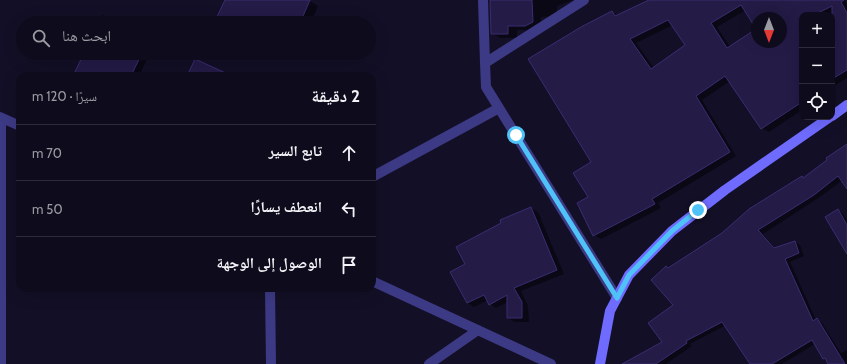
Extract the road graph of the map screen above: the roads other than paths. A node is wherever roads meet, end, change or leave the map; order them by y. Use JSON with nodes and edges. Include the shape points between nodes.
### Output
{"nodes":[{"id":1,"x":483,"y":0,"type":"edge"},
{"id":2,"x":584,"y":0,"type":"edge"},
{"id":3,"x":485,"y":63,"type":"junction"},
{"id":4,"x":847,"y":105,"type":"edge"},
{"id":5,"x":499,"y":108,"type":"junction"},
{"id":6,"x":835,"y":113,"type":"edge"},
{"id":7,"x":0,"y":117,"type":"edge"},
{"id":8,"x":825,"y":120,"type":"edge"},
{"id":9,"x":16,"y":124,"type":"edge"},
{"id":10,"x":0,"y":166,"type":"edge"},
{"id":11,"x":376,"y":175,"type":"edge"},
{"id":12,"x":376,"y":283,"type":"edge"},
{"id":13,"x":270,"y":292,"type":"edge"},
{"id":14,"x":0,"y":294,"type":"edge"},
{"id":15,"x":617,"y":298,"type":"junction"},
{"id":16,"x":478,"y":330,"type":"junction"},
{"id":17,"x":1,"y":364,"type":"edge"},
{"id":18,"x":271,"y":364,"type":"edge"},
{"id":19,"x":429,"y":364,"type":"edge"},
{"id":20,"x":551,"y":364,"type":"edge"},
{"id":21,"x":600,"y":364,"type":"edge"}],
"edges":[{"from":1,"to":3,"type":"street"},
{"from":2,"to":3,"type":"street"},
{"from":3,"to":5,"type":"street","via":[[486,87]]},
{"from":4,"to":6,"type":"street"},
{"from":5,"to":11,"type":"street"},
{"from":5,"to":15,"type":"street"},
{"from":7,"to":9,"type":"street"},
{"from":7,"to":10,"type":"street"},
{"from":8,"to":15,"type":"street","via":[[725,190],[672,231],[629,275]]},
{"from":10,"to":14,"type":"street"},
{"from":12,"to":16,"type":"street"},
{"from":13,"to":18,"type":"street"},
{"from":14,"to":17,"type":"street"},
{"from":15,"to":21,"type":"street","via":[[610,311]]},
{"from":16,"to":19,"type":"street"},
{"from":16,"to":20,"type":"street"}]}
